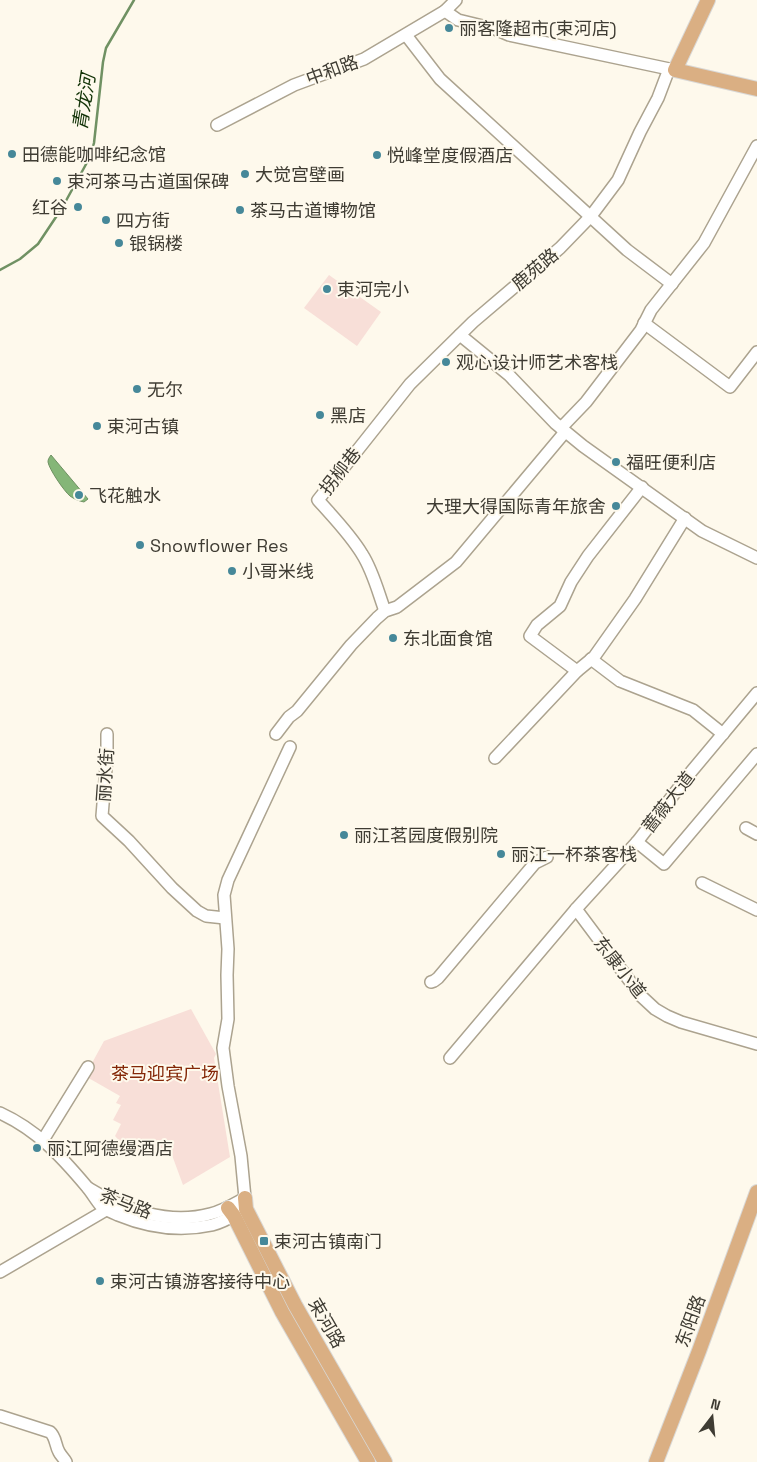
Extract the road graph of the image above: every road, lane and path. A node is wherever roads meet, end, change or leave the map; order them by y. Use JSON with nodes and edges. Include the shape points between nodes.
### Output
{"nodes":[{"id":1,"x":456,"y":0,"type":"edge"},
{"id":2,"x":708,"y":0,"type":"edge"},
{"id":3,"x":445,"y":11,"type":"junction"},
{"id":4,"x":406,"y":35,"type":"junction"},
{"id":5,"x":674,"y":67,"type":"junction"},
{"id":6,"x":757,"y":81,"type":"edge"},
{"id":7,"x":757,"y":89,"type":"edge"},
{"id":8,"x":217,"y":124,"type":"dead end"},
{"id":9,"x":757,"y":146,"type":"edge"},
{"id":10,"x":591,"y":216,"type":"junction"},
{"id":11,"x":672,"y":284,"type":"junction"},
{"id":12,"x":644,"y":323,"type":"junction"},
{"id":13,"x":460,"y":335,"type":"junction"},
{"id":14,"x":757,"y":352,"type":"edge"},
{"id":15,"x":563,"y":430,"type":"junction"},
{"id":16,"x":363,"y":442,"type":"joint"},
{"id":17,"x":642,"y":488,"type":"junction"},
{"id":18,"x":684,"y":518,"type":"junction"},
{"id":19,"x":757,"y":558,"type":"edge"},
{"id":20,"x":385,"y":611,"type":"junction"},
{"id":21,"x":591,"y":659,"type":"junction"},
{"id":22,"x":577,"y":671,"type":"junction"},
{"id":23,"x":757,"y":693,"type":"edge"},
{"id":24,"x":107,"y":734,"type":"dead end"},
{"id":25,"x":276,"y":734,"type":"dead end"},
{"id":26,"x":723,"y":734,"type":"junction"},
{"id":27,"x":290,"y":747,"type":"dead end"},
{"id":28,"x":757,"y":754,"type":"edge"},
{"id":29,"x":495,"y":758,"type":"dead end"},
{"id":30,"x":746,"y":828,"type":"dead end"},
{"id":31,"x":757,"y":834,"type":"edge"},
{"id":32,"x":637,"y":842,"type":"junction"},
{"id":33,"x":548,"y":857,"type":"dead end"},
{"id":34,"x":702,"y":883,"type":"dead end"},
{"id":35,"x":576,"y":910,"type":"junction"},
{"id":36,"x":757,"y":910,"type":"edge"},
{"id":37,"x":226,"y":918,"type":"junction"},
{"id":38,"x":430,"y":982,"type":"dead end"},
{"id":39,"x":757,"y":1044,"type":"edge"},
{"id":40,"x":450,"y":1058,"type":"dead end"},
{"id":41,"x":88,"y":1067,"type":"dead end"},
{"id":42,"x":0,"y":1113,"type":"edge"},
{"id":43,"x":43,"y":1140,"type":"junction"},
{"id":44,"x":88,"y":1188,"type":"junction"},
{"id":45,"x":757,"y":1192,"type":"edge"},
{"id":46,"x":246,"y":1204,"type":"junction"},
{"id":47,"x":106,"y":1210,"type":"junction"},
{"id":48,"x":231,"y":1212,"type":"junction"},
{"id":49,"x":757,"y":1215,"type":"edge"},
{"id":50,"x":0,"y":1272,"type":"edge"},
{"id":51,"x":0,"y":1416,"type":"edge"},
{"id":52,"x":66,"y":1462,"type":"edge"},
{"id":53,"x":368,"y":1462,"type":"edge"},
{"id":54,"x":385,"y":1462,"type":"edge"},
{"id":55,"x":656,"y":1462,"type":"edge"},
{"id":56,"x":666,"y":1462,"type":"edge"}],
"edges":[{"from":1,"to":3,"type":"street","name":"中和路"},
{"from":2,"to":5,"type":"main road"},
{"from":3,"to":4,"type":"street","name":"中和路"},
{"from":3,"to":5,"type":"street","via":[[458,20],[512,28]]},
{"from":4,"to":8,"type":"street","name":"中和路","via":[[364,59],[294,84]]},
{"from":4,"to":10,"type":"street","via":[[440,79]]},
{"from":5,"to":6,"type":"main road"},
{"from":5,"to":7,"type":"main road"},
{"from":5,"to":10,"type":"street","name":"鹿苑路","via":[[618,180]]},
{"from":9,"to":11,"type":"street","via":[[704,243]]},
{"from":10,"to":11,"type":"street","via":[[627,250]]},
{"from":10,"to":13,"type":"street","name":"鹿苑路","via":[[560,248]]},
{"from":11,"to":12,"type":"street"},
{"from":12,"to":14,"type":"street","via":[[730,387]]},
{"from":12,"to":15,"type":"street"},
{"from":13,"to":15,"type":"street","via":[[509,375]]},
{"from":13,"to":16,"type":"street","name":"鹿苑路","via":[[410,384]]},
{"from":15,"to":17,"type":"street"},
{"from":15,"to":20,"type":"street","via":[[456,562],[397,607]]},
{"from":16,"to":20,"type":"street","name":"拐柳巷","via":[[318,500],[363,555]]},
{"from":17,"to":18,"type":"street"},
{"from":17,"to":22,"type":"street","via":[[588,556],[560,606],[537,625],[530,636]]},
{"from":18,"to":19,"type":"street","via":[[702,531]]},
{"from":18,"to":21,"type":"street","via":[[635,599]]},
{"from":20,"to":25,"type":"street","via":[[351,645]]},
{"from":21,"to":22,"type":"street"},
{"from":21,"to":26,"type":"street","via":[[620,681],[694,710]]},
{"from":22,"to":29,"type":"street"},
{"from":23,"to":26,"type":"street","name":"蔷薇大道"},
{"from":24,"to":37,"type":"street","name":"丽水街","via":[[102,816],[197,911],[206,916]]},
{"from":26,"to":32,"type":"street","name":"蔷薇大道"},
{"from":27,"to":37,"type":"street","via":[[228,880],[224,895]]},
{"from":28,"to":32,"type":"street","via":[[664,864]]},
{"from":30,"to":31,"type":"street"},
{"from":32,"to":35,"type":"street","name":"蔷薇大道"},
{"from":33,"to":38,"type":"street","via":[[535,863],[438,978]]},
{"from":34,"to":36,"type":"street"},
{"from":35,"to":39,"type":"street","name":"东康小道","via":[[641,996],[655,1009],[681,1022]]},
{"from":35,"to":40,"type":"street","name":"蔷薇大道"},
{"from":37,"to":46,"type":"street","via":[[228,1020],[223,1048]]},
{"from":41,"to":43,"type":"street"},
{"from":42,"to":43,"type":"street"},
{"from":43,"to":44,"type":"street"},
{"from":44,"to":47,"type":"street","name":"茶马路"},
{"from":44,"to":48,"type":"street","name":"茶马路","via":[[102,1197],[154,1215],[196,1217]]},
{"from":45,"to":55,"type":"main road","name":"东阳路"},
{"from":46,"to":48,"type":"street","name":"茶马路"},
{"from":46,"to":54,"type":"main road","name":"束河路","via":[[296,1305]]},
{"from":47,"to":48,"type":"street","name":"茶马路","via":[[138,1222],[170,1228],[213,1225]]},
{"from":47,"to":50,"type":"street"},
{"from":48,"to":53,"type":"main road","name":"束河路","via":[[282,1312]]},
{"from":49,"to":56,"type":"main road","name":"东阳路"},
{"from":51,"to":52,"type":"street","via":[[50,1432]]}]}
